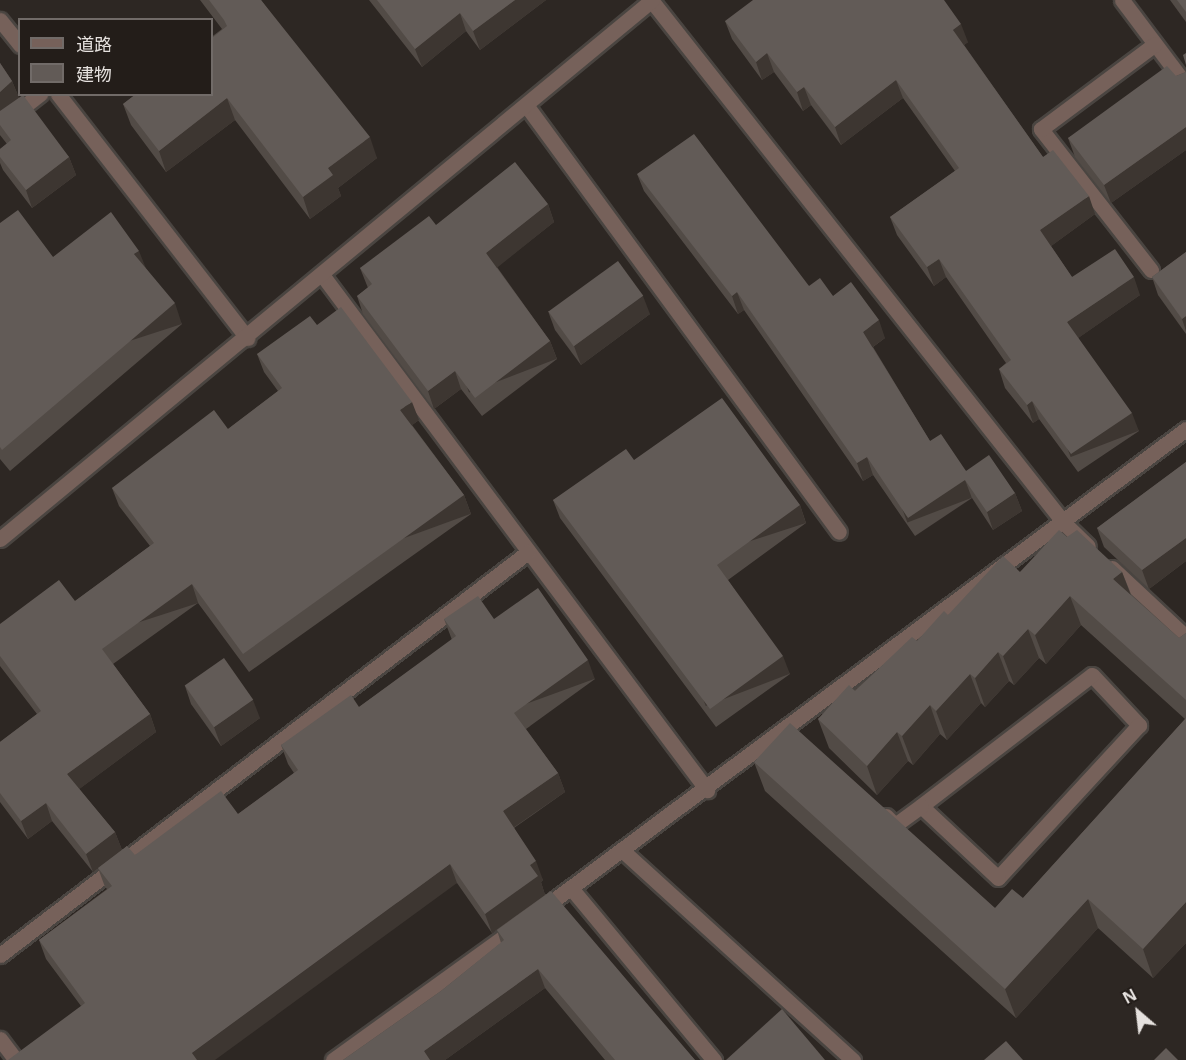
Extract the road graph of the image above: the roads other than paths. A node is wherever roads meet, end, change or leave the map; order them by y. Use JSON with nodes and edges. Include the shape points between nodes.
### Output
{"nodes":[{"id":1,"x":651,"y":0,"type":"edge"},
{"id":2,"x":1122,"y":0,"type":"edge"},
{"id":3,"x":0,"y":20,"type":"edge"},
{"id":4,"x":18,"y":42,"type":"edge"},
{"id":5,"x":1155,"y":44,"type":"junction"},
{"id":6,"x":1186,"y":85,"type":"edge"},
{"id":7,"x":37,"y":96,"type":"edge"},
{"id":8,"x":60,"y":96,"type":"edge"},
{"id":9,"x":526,"y":105,"type":"junction"},
{"id":10,"x":0,"y":125,"type":"edge"},
{"id":11,"x":1151,"y":270,"type":"dead end"},
{"id":12,"x":323,"y":276,"type":"junction"},
{"id":13,"x":247,"y":338,"type":"junction"},
{"id":14,"x":1186,"y":429,"type":"edge"},
{"id":15,"x":1064,"y":523,"type":"junction"},
{"id":16,"x":839,"y":532,"type":"dead end"},
{"id":17,"x":0,"y":539,"type":"edge"},
{"id":18,"x":528,"y":552,"type":"junction"},
{"id":19,"x":1186,"y":637,"type":"edge"},
{"id":20,"x":707,"y":790,"type":"junction"},
{"id":21,"x":869,"y":800,"type":"edge"},
{"id":22,"x":921,"y":807,"type":"junction"},
{"id":23,"x":623,"y":851,"type":"junction"},
{"id":24,"x":571,"y":888,"type":"junction"},
{"id":25,"x":0,"y":955,"type":"edge"},
{"id":26,"x":0,"y":1039,"type":"edge"},
{"id":27,"x":16,"y":1060,"type":"edge"},
{"id":28,"x":333,"y":1060,"type":"edge"},
{"id":29,"x":714,"y":1060,"type":"edge"},
{"id":30,"x":853,"y":1060,"type":"edge"}],
"edges":[{"from":1,"to":9,"type":"street"},
{"from":1,"to":15,"type":"street"},
{"from":2,"to":5,"type":"street"},
{"from":3,"to":4,"type":"street"},
{"from":5,"to":6,"type":"street"},
{"from":5,"to":11,"type":"street","via":[[1041,129]]},
{"from":7,"to":10,"type":"street"},
{"from":8,"to":13,"type":"street"},
{"from":9,"to":12,"type":"street"},
{"from":9,"to":16,"type":"street"},
{"from":12,"to":13,"type":"street"},
{"from":12,"to":18,"type":"street"},
{"from":13,"to":17,"type":"street"},
{"from":14,"to":15,"type":"street"},
{"from":15,"to":19,"type":"street"},
{"from":15,"to":20,"type":"street","via":[[795,730]]},
{"from":18,"to":20,"type":"street"},
{"from":18,"to":25,"type":"street"},
{"from":20,"to":23,"type":"street"},
{"from":21,"to":22,"type":"street","via":[[895,825]]},
{"from":22,"to":22,"type":"street","via":[[1092,675],[1139,725],[998,878]]},
{"from":23,"to":24,"type":"street"},
{"from":23,"to":30,"type":"street"},
{"from":24,"to":28,"type":"street"},
{"from":24,"to":29,"type":"street"},
{"from":26,"to":27,"type":"street"}]}
